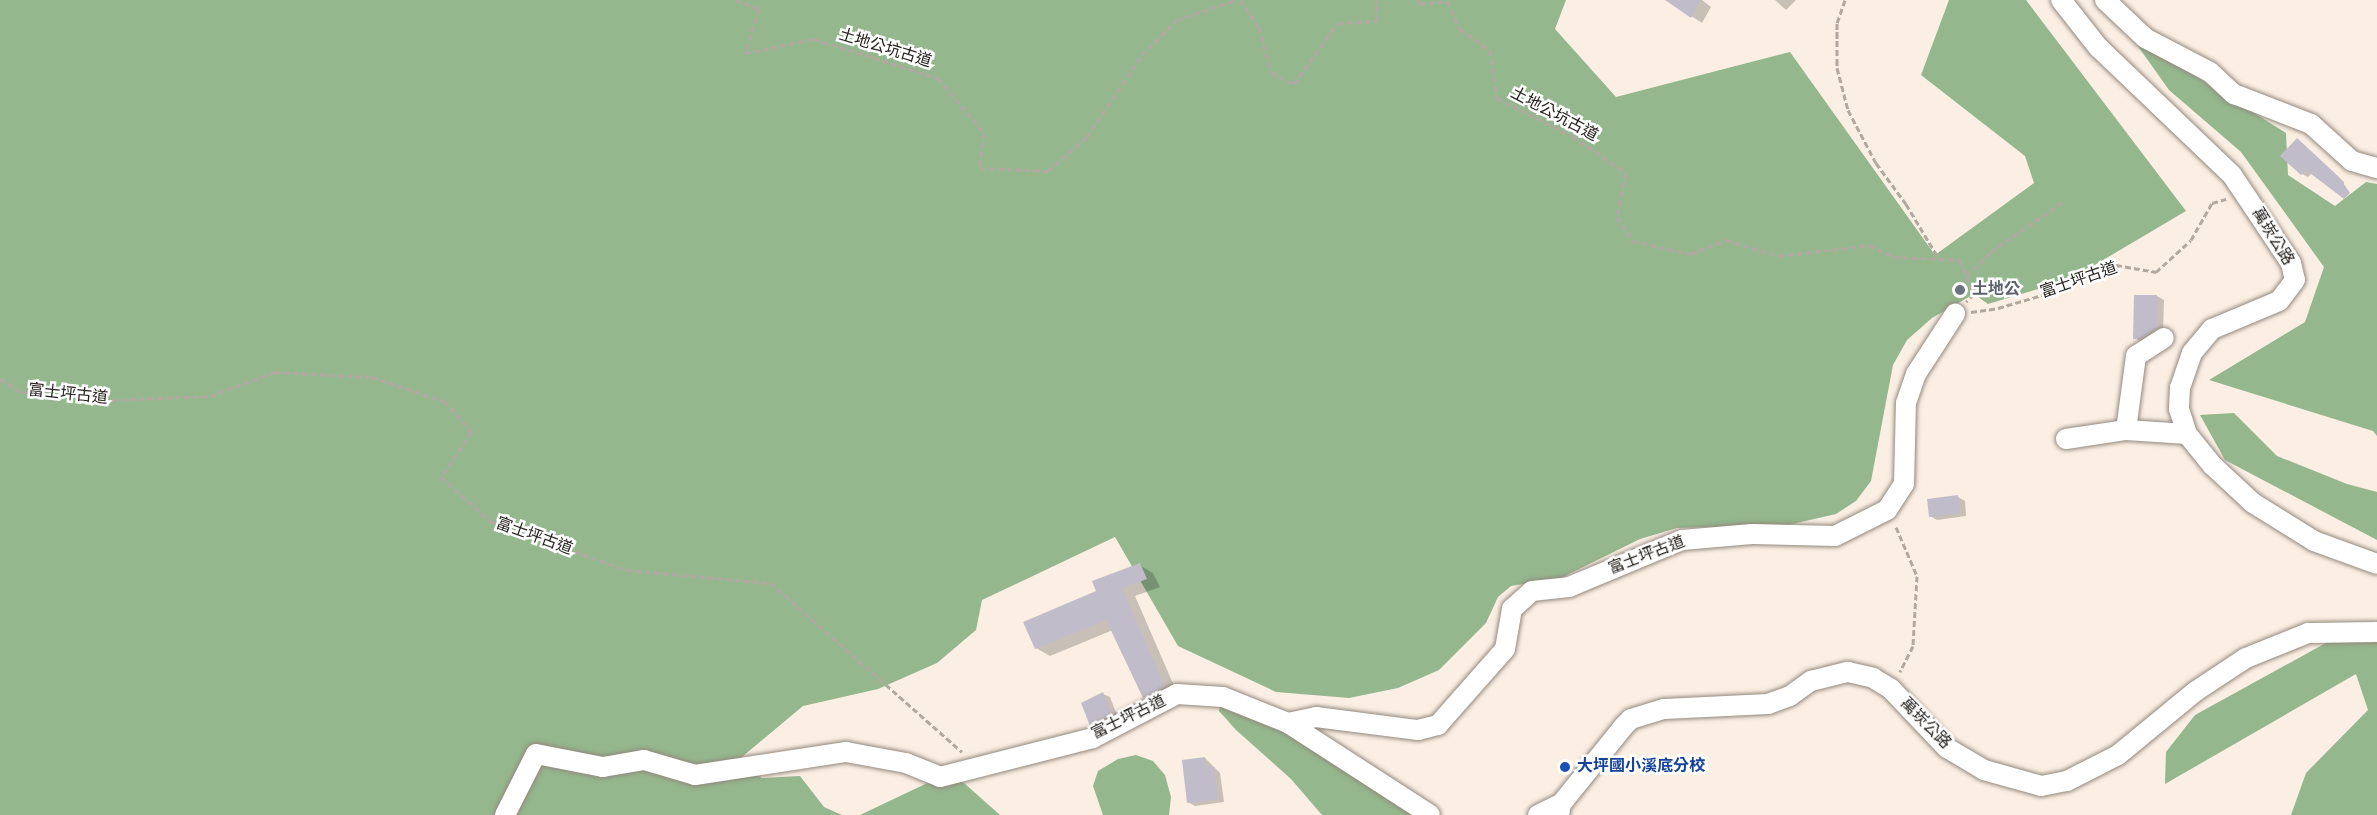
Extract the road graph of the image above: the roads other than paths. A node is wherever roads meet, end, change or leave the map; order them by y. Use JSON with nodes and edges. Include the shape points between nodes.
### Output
{"nodes":[{"id":1,"x":2061,"y":0,"type":"edge"},
{"id":2,"x":2105,"y":0,"type":"edge"},
{"id":3,"x":2377,"y":168,"type":"edge"},
{"id":4,"x":1954,"y":314,"type":"road end"},
{"id":5,"x":2164,"y":338,"type":"dead end"},
{"id":6,"x":2126,"y":430,"type":"junction"},
{"id":7,"x":2187,"y":434,"type":"junction"},
{"id":8,"x":2066,"y":439,"type":"dead end"},
{"id":9,"x":2377,"y":564,"type":"edge"},
{"id":10,"x":2377,"y":632,"type":"edge"},
{"id":11,"x":1288,"y":723,"type":"junction"},
{"id":12,"x":1560,"y":810,"type":"edge"},
{"id":13,"x":505,"y":815,"type":"edge"},
{"id":14,"x":1430,"y":815,"type":"edge"},
{"id":15,"x":1538,"y":815,"type":"edge"}],
"edges":[{"from":1,"to":7,"type":"street","name":"萬崁公路","via":[[2098,47],[2232,175],[2291,263],[2295,280],[2279,301],[2212,329],[2192,353],[2180,388],[2179,409]]},
{"from":2,"to":3,"type":"street","via":[[2145,38],[2210,72],[2234,94],[2311,124],[2352,161]]},
{"from":4,"to":11,"type":"street","name":"富士坪古道","via":[[1916,374],[1906,403],[1904,484],[1887,510],[1836,536],[1752,534],[1682,540],[1569,587],[1532,591],[1512,609],[1505,649],[1438,725],[1418,730],[1316,717]]},
{"from":5,"to":6,"type":"street","via":[[2136,356]]},
{"from":6,"to":7,"type":"street"},
{"from":6,"to":8,"type":"street"},
{"from":7,"to":9,"type":"street","name":"萬崁公路","via":[[2212,465],[2253,503],[2314,541]]},
{"from":10,"to":12,"type":"street","name":"萬崁公路","via":[[2308,633],[2246,658],[2196,691],[2118,755],[2067,781],[2041,786],[1984,770],[1947,748],[1891,689],[1873,678],[1848,672],[1811,681],[1790,696],[1768,704],[1664,709],[1644,714],[1624,726]]},
{"from":11,"to":13,"type":"street","name":"富士坪古道","via":[[1223,697],[1176,694],[1093,738],[939,777],[906,763],[846,753],[695,775],[644,760],[603,766],[536,754]]},
{"from":11,"to":14,"type":"street"},
{"from":12,"to":15,"type":"street"}]}
